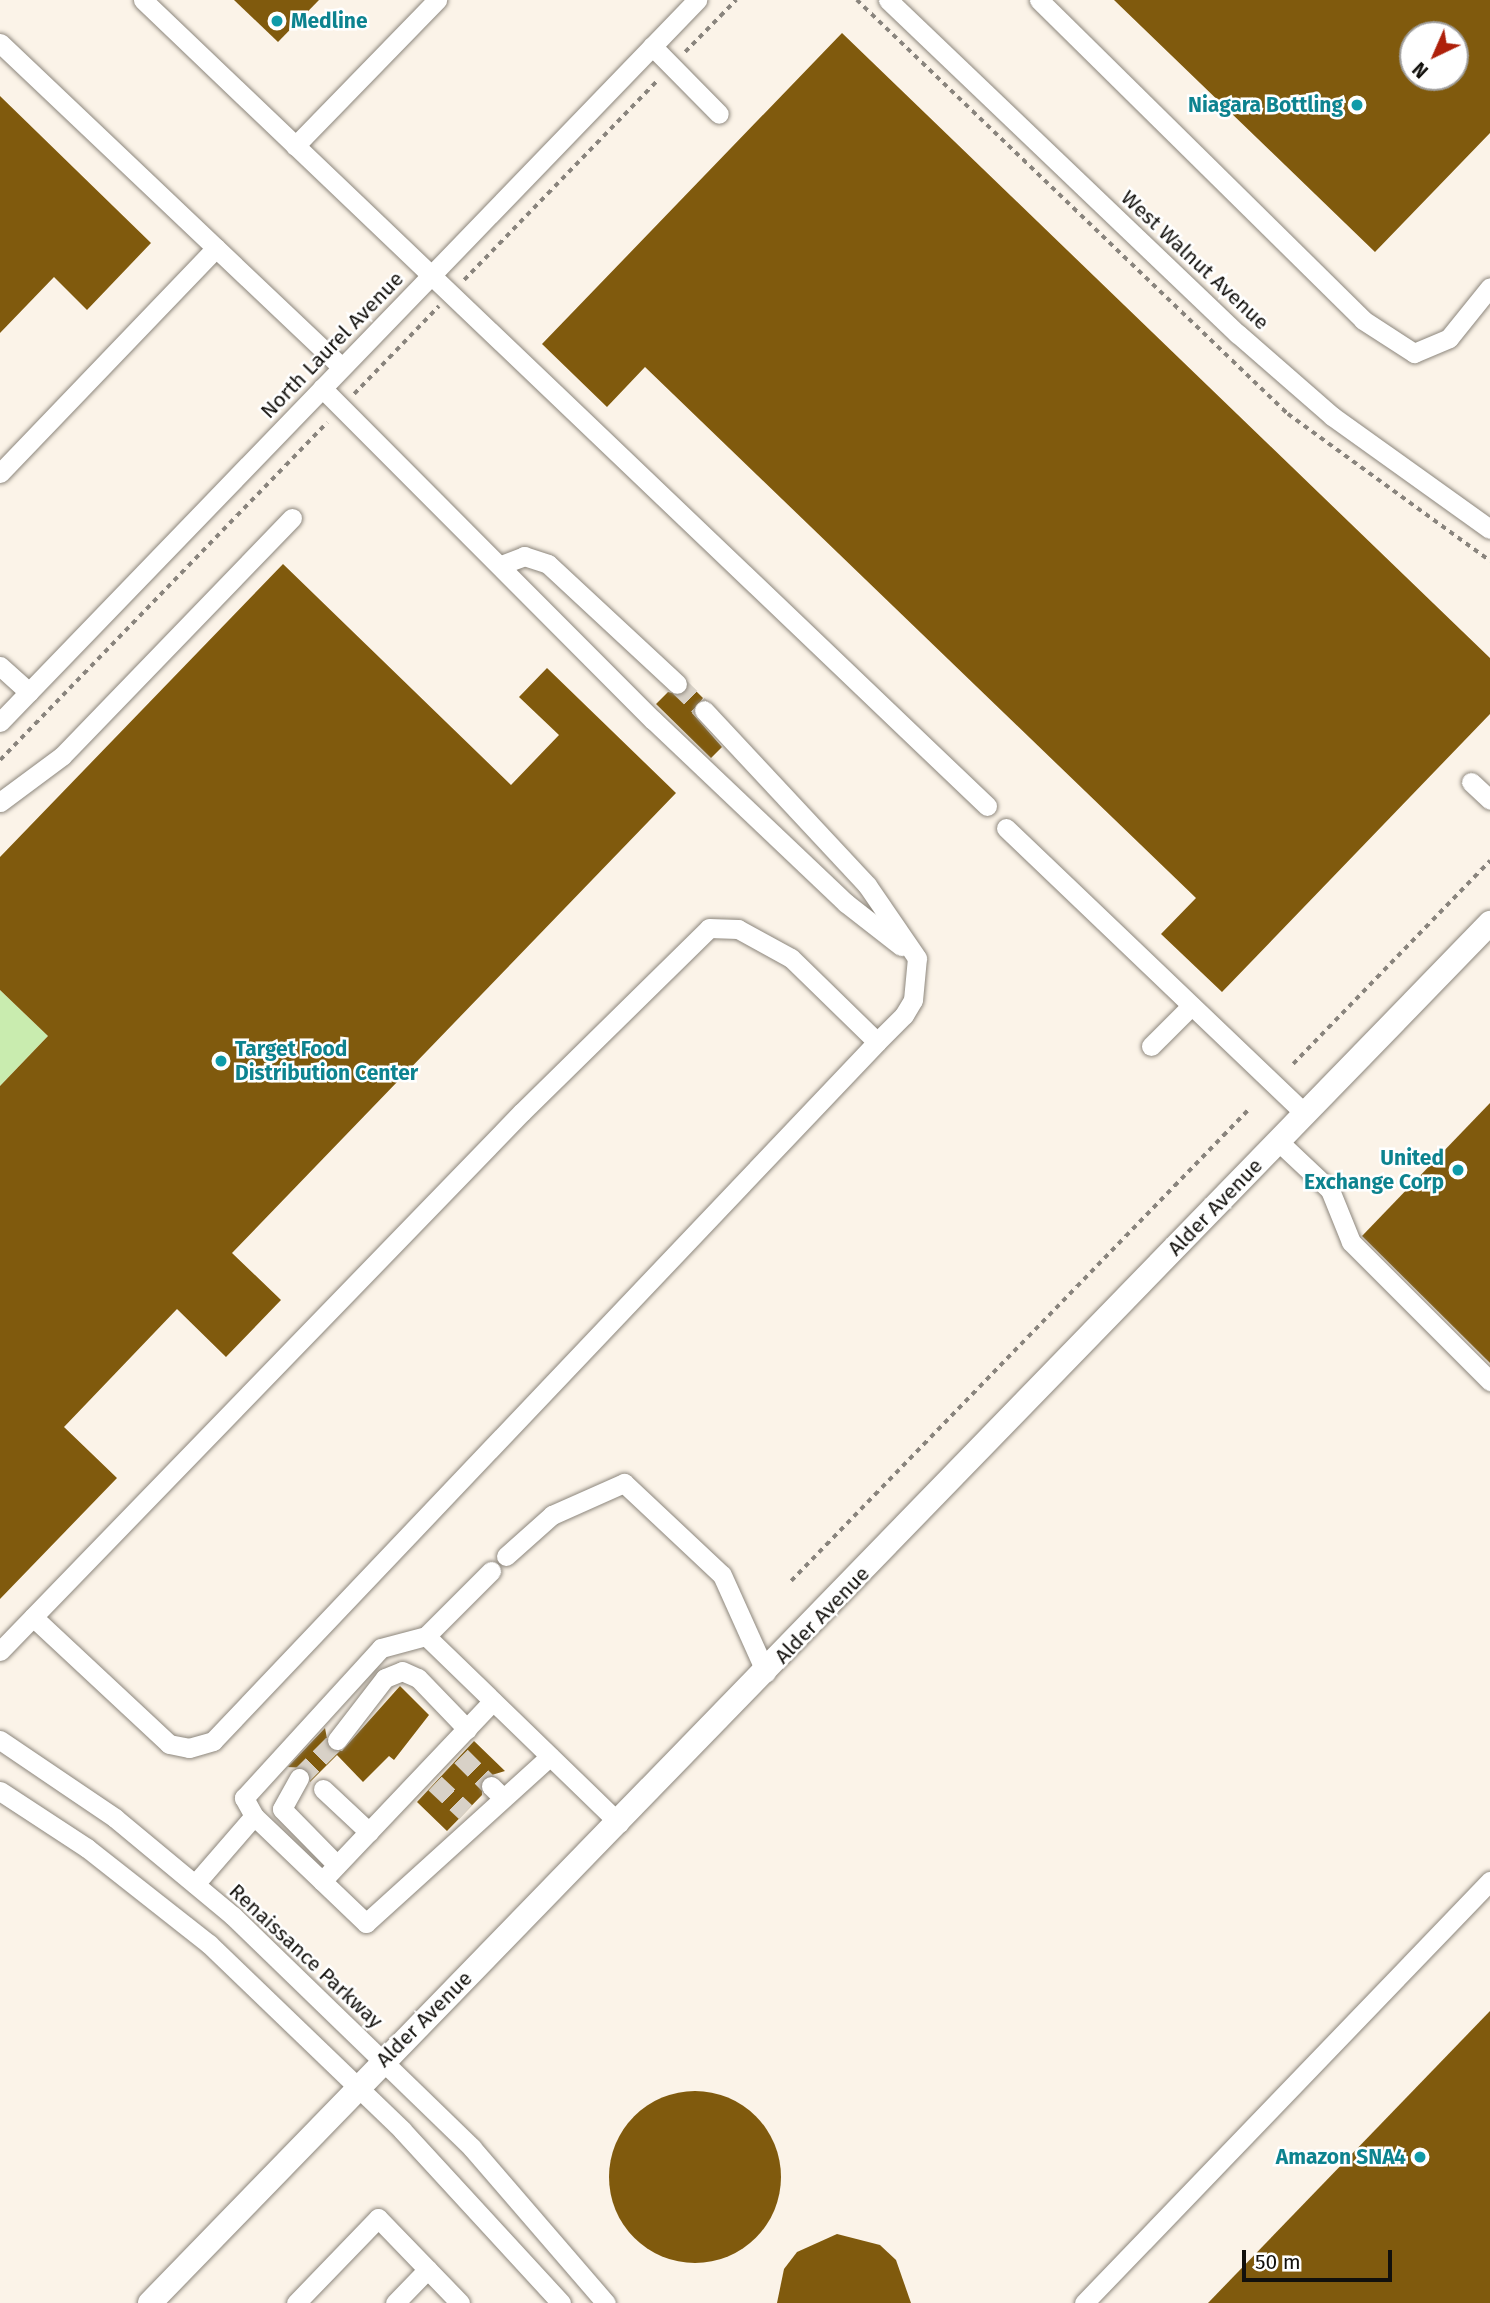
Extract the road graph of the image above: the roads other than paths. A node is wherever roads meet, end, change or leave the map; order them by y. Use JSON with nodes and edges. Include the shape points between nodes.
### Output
{"nodes":[{"id":1,"x":143,"y":0,"type":"edge"},
{"id":2,"x":437,"y":0,"type":"edge"},
{"id":3,"x":697,"y":0,"type":"edge"},
{"id":4,"x":888,"y":0,"type":"edge"},
{"id":5,"x":1039,"y":0,"type":"edge"},
{"id":6,"x":0,"y":43,"type":"edge"},
{"id":7,"x":652,"y":46,"type":"junction"},
{"id":8,"x":719,"y":114,"type":"dead end"},
{"id":9,"x":295,"y":146,"type":"junction"},
{"id":10,"x":216,"y":248,"type":"junction"},
{"id":11,"x":433,"y":274,"type":"junction"},
{"id":12,"x":1490,"y":287,"type":"edge"},
{"id":13,"x":342,"y":368,"type":"junction"},
{"id":14,"x":322,"y":388,"type":"junction"},
{"id":15,"x":0,"y":473,"type":"edge"},
{"id":16,"x":292,"y":518,"type":"dead end"},
{"id":17,"x":1490,"y":529,"type":"edge"},
{"id":18,"x":501,"y":565,"type":"junction"},
{"id":19,"x":0,"y":666,"type":"edge"},
{"id":20,"x":677,"y":684,"type":"tunnel mouth"},
{"id":21,"x":29,"y":692,"type":"junction"},
{"id":22,"x":704,"y":710,"type":"tunnel mouth"},
{"id":23,"x":0,"y":722,"type":"edge"},
{"id":24,"x":1471,"y":782,"type":"dead end"},
{"id":25,"x":1490,"y":800,"type":"edge"},
{"id":26,"x":0,"y":802,"type":"edge"},
{"id":27,"x":987,"y":806,"type":"dead end"},
{"id":28,"x":1006,"y":828,"type":"dead end"},
{"id":29,"x":1490,"y":923,"type":"edge"},
{"id":30,"x":917,"y":958,"type":"junction"},
{"id":31,"x":1191,"y":1006,"type":"junction"},
{"id":32,"x":877,"y":1042,"type":"junction"},
{"id":33,"x":1151,"y":1046,"type":"dead end"},
{"id":34,"x":1304,"y":1113,"type":"junction"},
{"id":35,"x":1278,"y":1141,"type":"junction"},
{"id":36,"x":1490,"y":1381,"type":"edge"},
{"id":37,"x":506,"y":1556,"type":"dead end"},
{"id":38,"x":491,"y":1571,"type":"dead end"},
{"id":39,"x":33,"y":1617,"type":"junction"},
{"id":40,"x":426,"y":1636,"type":"junction"},
{"id":41,"x":0,"y":1651,"type":"edge"},
{"id":42,"x":765,"y":1673,"type":"junction"},
{"id":43,"x":494,"y":1702,"type":"junction"},
{"id":44,"x":467,"y":1729,"type":"junction"},
{"id":45,"x":337,"y":1740,"type":"tunnel mouth"},
{"id":46,"x":0,"y":1741,"type":"edge"},
{"id":47,"x":550,"y":1756,"type":"junction"},
{"id":48,"x":299,"y":1778,"type":"tunnel mouth"},
{"id":49,"x":323,"y":1789,"type":"dead end"},
{"id":50,"x":0,"y":1791,"type":"edge"},
{"id":51,"x":254,"y":1816,"type":"junction"},
{"id":52,"x":619,"y":1823,"type":"junction"},
{"id":53,"x":369,"y":1832,"type":"junction"},
{"id":54,"x":337,"y":1866,"type":"junction"},
{"id":55,"x":322,"y":1881,"type":"junction"},
{"id":56,"x":1490,"y":1881,"type":"edge"},
{"id":57,"x":195,"y":1884,"type":"junction"},
{"id":58,"x":383,"y":2061,"type":"junction"},
{"id":59,"x":358,"y":2087,"type":"junction"},
{"id":60,"x":428,"y":2269,"type":"junction"},
{"id":61,"x":150,"y":2303,"type":"edge"},
{"id":62,"x":296,"y":2303,"type":"edge"},
{"id":63,"x":395,"y":2303,"type":"edge"},
{"id":64,"x":460,"y":2303,"type":"edge"},
{"id":65,"x":560,"y":2303,"type":"edge"},
{"id":66,"x":606,"y":2303,"type":"edge"},
{"id":67,"x":1084,"y":2303,"type":"edge"}],
"edges":[{"from":1,"to":9,"type":"street"},
{"from":2,"to":9,"type":"street"},
{"from":3,"to":7,"type":"street","name":"North Laurel Avenue"},
{"from":4,"to":17,"type":"street","name":"West Walnut Avenue","via":[[1238,334],[1332,416]]},
{"from":5,"to":12,"type":"street","via":[[1363,320],[1414,353],[1449,338]]},
{"from":6,"to":10,"type":"street"},
{"from":7,"to":8,"type":"street"},
{"from":7,"to":11,"type":"street","name":"North Laurel Avenue"},
{"from":9,"to":11,"type":"street"},
{"from":10,"to":13,"type":"street"},
{"from":10,"to":15,"type":"street"},
{"from":11,"to":13,"type":"street","name":"North Laurel Avenue"},
{"from":11,"to":27,"type":"street"},
{"from":13,"to":14,"type":"street","name":"North Laurel Avenue"},
{"from":14,"to":18,"type":"street"},
{"from":14,"to":21,"type":"street","name":"North Laurel Avenue"},
{"from":16,"to":26,"type":"street","via":[[62,756]]},
{"from":18,"to":20,"type":"street","via":[[524,556],[548,564]]},
{"from":18,"to":30,"type":"street","via":[[653,720],[846,903]]},
{"from":19,"to":21,"type":"street"},
{"from":21,"to":23,"type":"street","name":"North Laurel Avenue"},
{"from":22,"to":30,"type":"street","via":[[867,885]]},
{"from":24,"to":25,"type":"street"},
{"from":28,"to":31,"type":"street"},
{"from":29,"to":34,"type":"main road","name":"Alder Avenue"},
{"from":30,"to":32,"type":"street","via":[[913,1000]]},
{"from":31,"to":33,"type":"street"},
{"from":31,"to":34,"type":"street"},
{"from":32,"to":39,"type":"street","via":[[791,958],[738,929],[709,928]]},
{"from":32,"to":39,"type":"street","via":[[213,1741],[189,1748],[169,1744]]},
{"from":34,"to":35,"type":"main road","name":"Alder Avenue"},
{"from":35,"to":36,"type":"street","via":[[1330,1190],[1351,1242]]},
{"from":35,"to":42,"type":"main road","name":"Alder Avenue"},
{"from":37,"to":42,"type":"street","via":[[552,1516],[624,1483],[722,1575]]},
{"from":38,"to":40,"type":"street"},
{"from":39,"to":41,"type":"street"},
{"from":40,"to":43,"type":"street"},
{"from":40,"to":51,"type":"street","via":[[382,1648],[244,1798]]},
{"from":42,"to":52,"type":"main road","name":"Alder Avenue"},
{"from":43,"to":44,"type":"street"},
{"from":43,"to":47,"type":"street"},
{"from":44,"to":45,"type":"street","via":[[418,1678],[402,1671],[385,1678]]},
{"from":44,"to":53,"type":"street","via":[[456,1751]]},
{"from":46,"to":57,"type":"street","name":"Renaissance Parkway","via":[[115,1818]]},
{"from":47,"to":52,"type":"street"},
{"from":47,"to":55,"type":"street","via":[[497,1792],[366,1923]]},
{"from":48,"to":54,"type":"street","via":[[282,1809]]},
{"from":49,"to":53,"type":"street"},
{"from":50,"to":59,"type":"street","via":[[87,1848],[209,1944]]},
{"from":51,"to":55,"type":"street"},
{"from":51,"to":57,"type":"street"},
{"from":52,"to":58,"type":"main road","name":"Alder Avenue"},
{"from":53,"to":54,"type":"street"},
{"from":54,"to":55,"type":"street"},
{"from":56,"to":67,"type":"street"},
{"from":57,"to":58,"type":"street","name":"Renaissance Parkway"},
{"from":58,"to":59,"type":"main road","name":"Alder Avenue"},
{"from":58,"to":66,"type":"street","name":"Renaissance Parkway","via":[[472,2148]]},
{"from":59,"to":61,"type":"main road","name":"Alder Avenue"},
{"from":59,"to":65,"type":"street","via":[[522,2254]]},
{"from":60,"to":62,"type":"street","via":[[379,2218]]},
{"from":60,"to":63,"type":"street"},
{"from":60,"to":64,"type":"street"}]}
